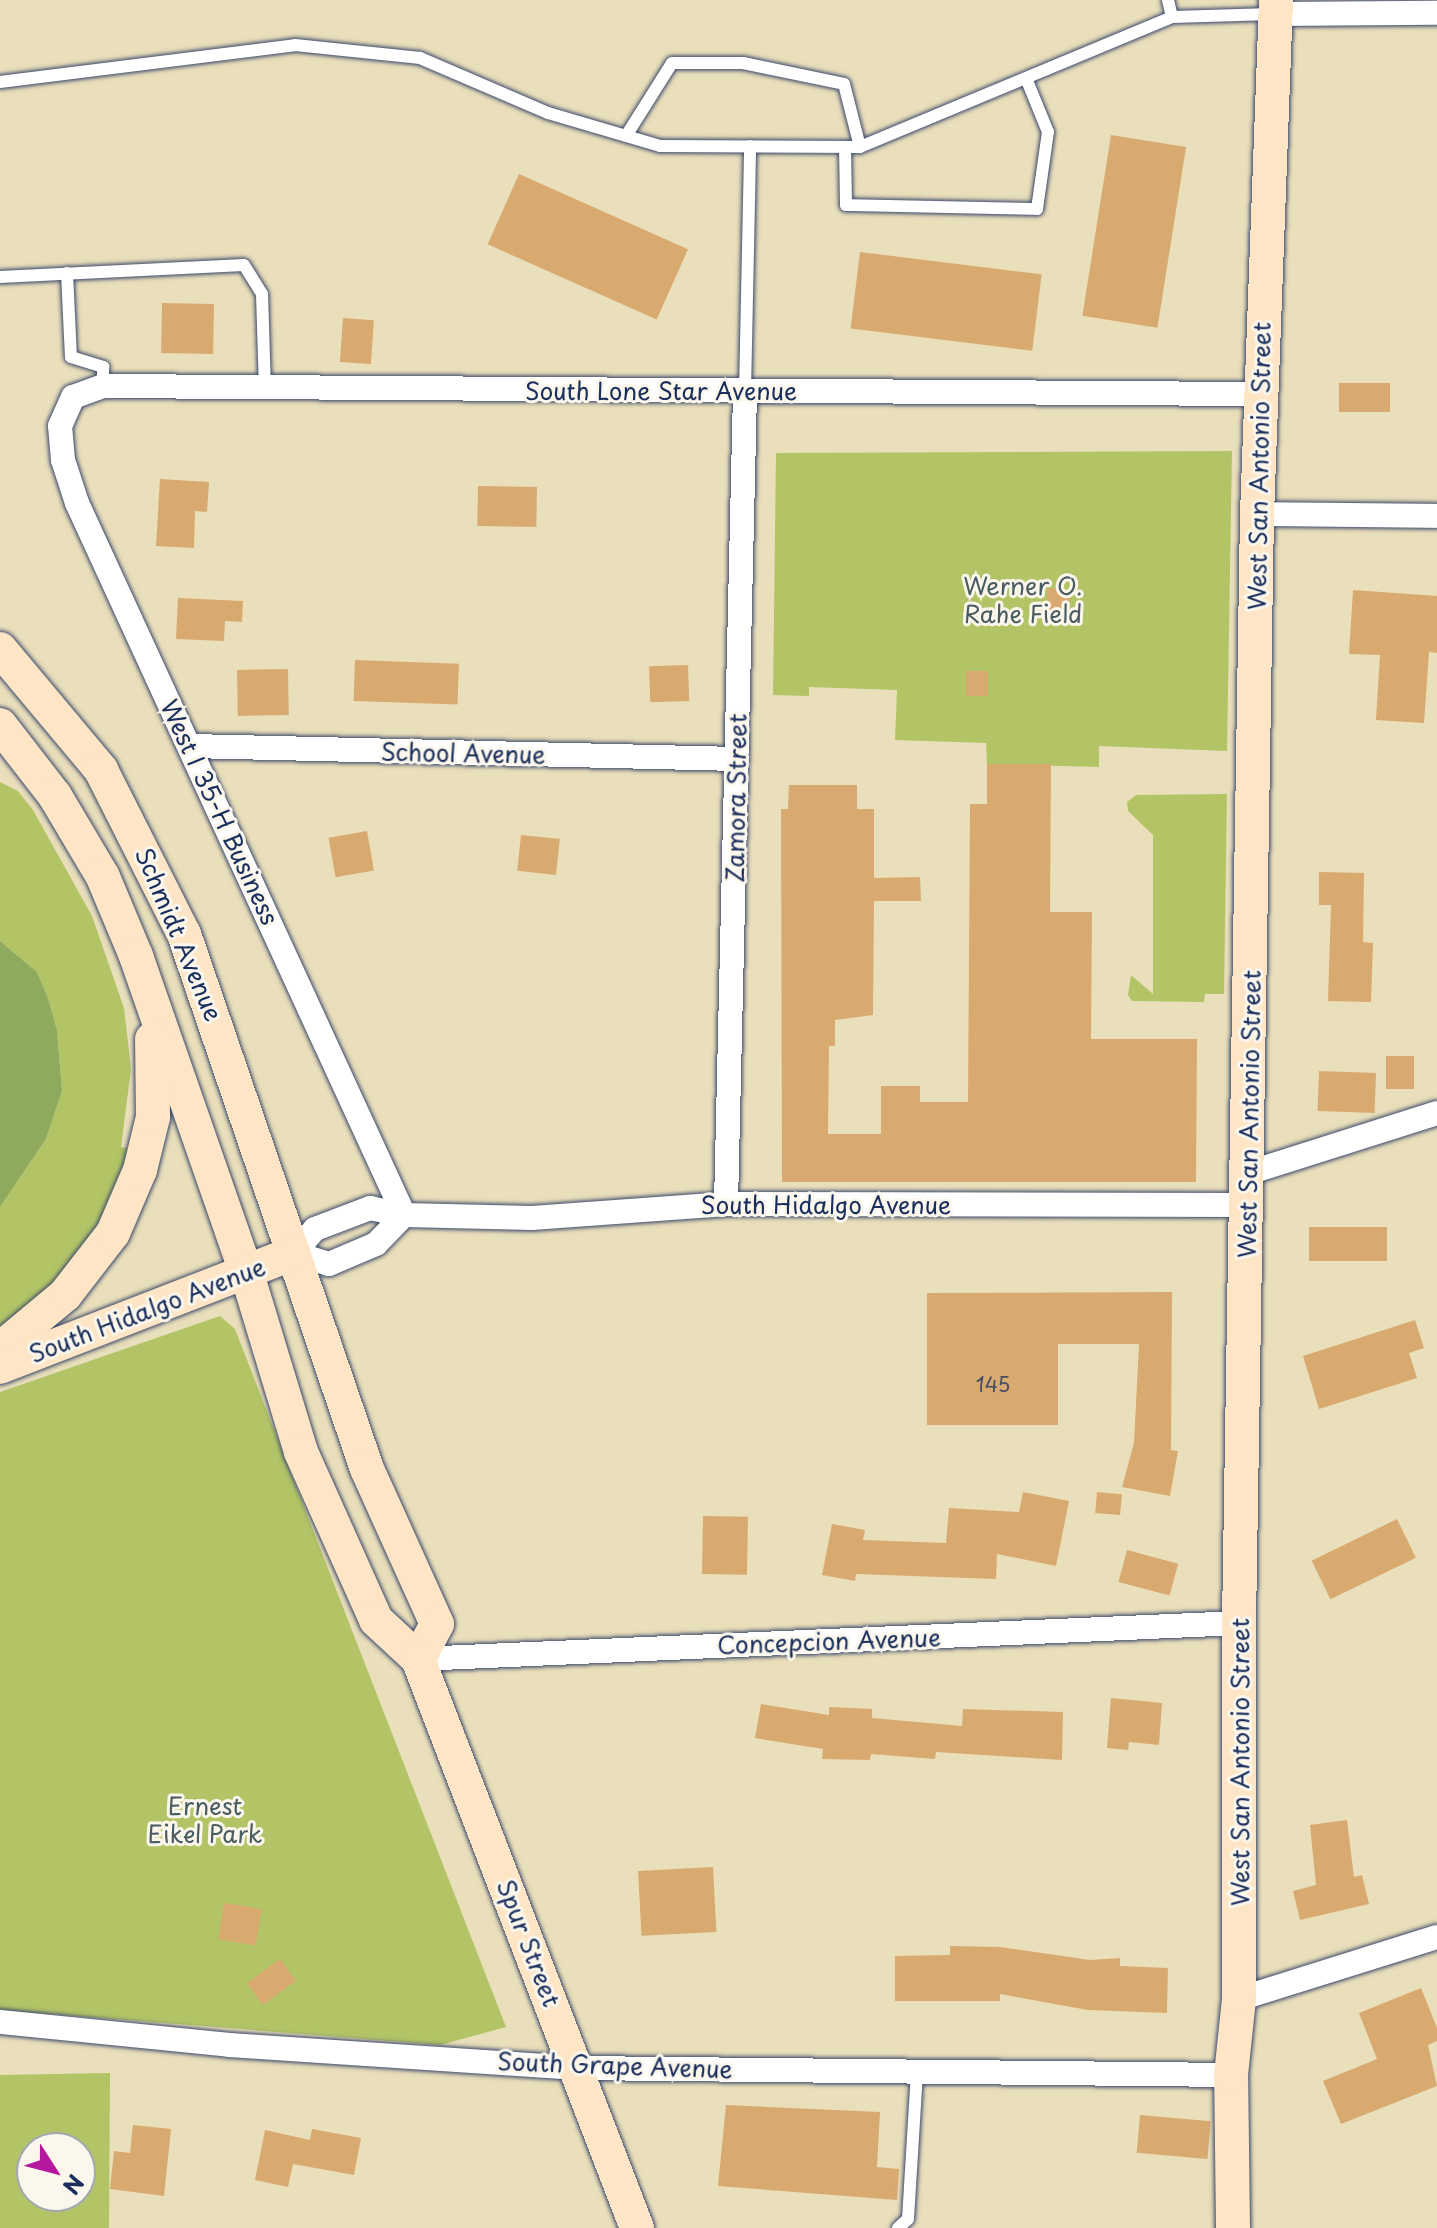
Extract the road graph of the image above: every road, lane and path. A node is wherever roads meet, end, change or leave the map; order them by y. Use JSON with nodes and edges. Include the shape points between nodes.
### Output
{"nodes":[{"id":1,"x":1168,"y":0,"type":"edge"},
{"id":2,"x":1275,"y":7,"type":"edge"},
{"id":3,"x":1437,"y":13,"type":"edge"},
{"id":4,"x":1172,"y":17,"type":"junction"},
{"id":5,"x":1026,"y":78,"type":"junction"},
{"id":6,"x":0,"y":82,"type":"edge"},
{"id":7,"x":626,"y":136,"type":"junction"},
{"id":8,"x":750,"y":146,"type":"junction"},
{"id":9,"x":845,"y":147,"type":"junction"},
{"id":10,"x":860,"y":147,"type":"junction"},
{"id":11,"x":67,"y":273,"type":"junction"},
{"id":12,"x":0,"y":277,"type":"edge"},
{"id":13,"x":103,"y":386,"type":"junction"},
{"id":14,"x":265,"y":387,"type":"junction"},
{"id":15,"x":745,"y":392,"type":"junction"},
{"id":16,"x":1259,"y":394,"type":"junction"},
{"id":17,"x":67,"y":403,"type":"joint"},
{"id":18,"x":1257,"y":514,"type":"junction"},
{"id":19,"x":1437,"y":516,"type":"edge"},
{"id":20,"x":0,"y":649,"type":"edge"},
{"id":21,"x":0,"y":725,"type":"edge"},
{"id":22,"x":190,"y":746,"type":"junction"},
{"id":23,"x":0,"y":755,"type":"edge"},
{"id":24,"x":737,"y":759,"type":"junction"},
{"id":25,"x":35,"y":769,"type":"junction"},
{"id":26,"x":136,"y":956,"type":"junction"},
{"id":27,"x":1437,"y":1113,"type":"edge"},
{"id":28,"x":1249,"y":1189,"type":"junction"},
{"id":29,"x":726,"y":1204,"type":"junction"},
{"id":30,"x":404,"y":1215,"type":"junction"},
{"id":31,"x":294,"y":1253,"type":"junction"},
{"id":32,"x":247,"y":1274,"type":"junction"},
{"id":33,"x":0,"y":1349,"type":"edge"},
{"id":34,"x":0,"y":1367,"type":"edge"},
{"id":35,"x":1239,"y":1623,"type":"junction"},
{"id":36,"x":418,"y":1659,"type":"junction"},
{"id":37,"x":1437,"y":1937,"type":"edge"},
{"id":38,"x":1239,"y":1999,"type":"junction"},
{"id":39,"x":0,"y":2022,"type":"edge"},
{"id":40,"x":577,"y":2068,"type":"junction"},
{"id":41,"x":917,"y":2071,"type":"junction"},
{"id":42,"x":1231,"y":2075,"type":"junction"},
{"id":43,"x":637,"y":2228,"type":"edge"},
{"id":44,"x":898,"y":2228,"type":"edge"},
{"id":45,"x":1233,"y":2228,"type":"edge"}],
"edges":[{"from":1,"to":4,"type":"lane"},
{"from":2,"to":3,"type":"street"},
{"from":2,"to":4,"type":"lane"},
{"from":2,"to":16,"type":"main road","name":"West San Antonio Street"},
{"from":4,"to":5,"type":"lane"},
{"from":5,"to":9,"type":"lane","via":[[1048,132],[1037,209],[846,205]]},
{"from":5,"to":10,"type":"lane"},
{"from":6,"to":7,"type":"lane","via":[[295,45],[420,58],[548,113]]},
{"from":7,"to":8,"type":"lane","via":[[660,146]]},
{"from":7,"to":10,"type":"lane","via":[[672,63],[743,63],[844,84]]},
{"from":8,"to":9,"type":"lane"},
{"from":8,"to":15,"type":"lane"},
{"from":9,"to":10,"type":"lane"},
{"from":11,"to":12,"type":"lane"},
{"from":11,"to":13,"type":"lane","via":[[71,357],[103,367]]},
{"from":11,"to":14,"type":"lane","via":[[244,265],[262,294]]},
{"from":13,"to":14,"type":"street","name":"South Lone Star Avenue"},
{"from":13,"to":17,"type":"street","name":"South Lone Star Avenue","via":[[84,389]]},
{"from":14,"to":15,"type":"street","name":"South Lone Star Avenue"},
{"from":15,"to":16,"type":"street","name":"South Lone Star Avenue"},
{"from":15,"to":24,"type":"street","name":"Zamora Street"},
{"from":16,"to":18,"type":"main road","name":"West San Antonio Street"},
{"from":17,"to":22,"type":"street","name":"West I 35-H Business","via":[[60,426],[69,480]]},
{"from":18,"to":19,"type":"street"},
{"from":18,"to":28,"type":"main road","name":"West San Antonio Street"},
{"from":20,"to":31,"type":"main road","name":"Schmidt Avenue","via":[[101,770],[160,879],[222,1037]]},
{"from":21,"to":25,"type":"main road","name":"Schmidt Avenue"},
{"from":22,"to":24,"type":"street","name":"School Avenue"},
{"from":22,"to":30,"type":"street","name":"West I 35-H Business"},
{"from":23,"to":25,"type":"main road"},
{"from":24,"to":29,"type":"street","name":"Zamora Street"},
{"from":25,"to":26,"type":"main road","name":"Schmidt Avenue","via":[[103,877]]},
{"from":26,"to":32,"type":"main road","name":"Schmidt Avenue"},
{"from":26,"to":33,"type":"main road","via":[[156,1081],[140,1170],[113,1233],[90,1265],[36,1323]]},
{"from":27,"to":28,"type":"street","name":"South Hidalgo Avenue"},
{"from":28,"to":29,"type":"street","name":"South Hidalgo Avenue"},
{"from":28,"to":35,"type":"main road","name":"West San Antonio Street"},
{"from":29,"to":30,"type":"street","name":"South Hidalgo Avenue","via":[[532,1218]]},
{"from":30,"to":31,"type":"street","name":"South Hidalgo Avenue","via":[[370,1208],[315,1229]]},
{"from":30,"to":31,"type":"street","name":"South Hidalgo Avenue","via":[[376,1244],[329,1264]]},
{"from":31,"to":32,"type":"main road","name":"South Hidalgo Avenue"},
{"from":31,"to":36,"type":"main road","via":[[367,1469],[437,1624]]},
{"from":32,"to":34,"type":"main road","name":"South Hidalgo Avenue"},
{"from":32,"to":36,"type":"main road","name":"Spur Street","via":[[307,1466],[376,1620]]},
{"from":35,"to":36,"type":"street","name":"Concepcion Avenue"},
{"from":35,"to":38,"type":"main road","name":"West San Antonio Street"},
{"from":36,"to":40,"type":"main road","name":"Spur Street"},
{"from":37,"to":38,"type":"street"},
{"from":38,"to":42,"type":"main road","name":"West San Antonio Street"},
{"from":39,"to":40,"type":"street","name":"South Grape Avenue","via":[[230,2045]]},
{"from":40,"to":41,"type":"street","name":"South Grape Avenue"},
{"from":40,"to":43,"type":"main road","name":"Spur Street"},
{"from":41,"to":42,"type":"street","name":"South Grape Avenue"},
{"from":41,"to":44,"type":"lane","via":[[908,2219]]},
{"from":42,"to":45,"type":"main road","name":"West San Antonio Street"}]}
